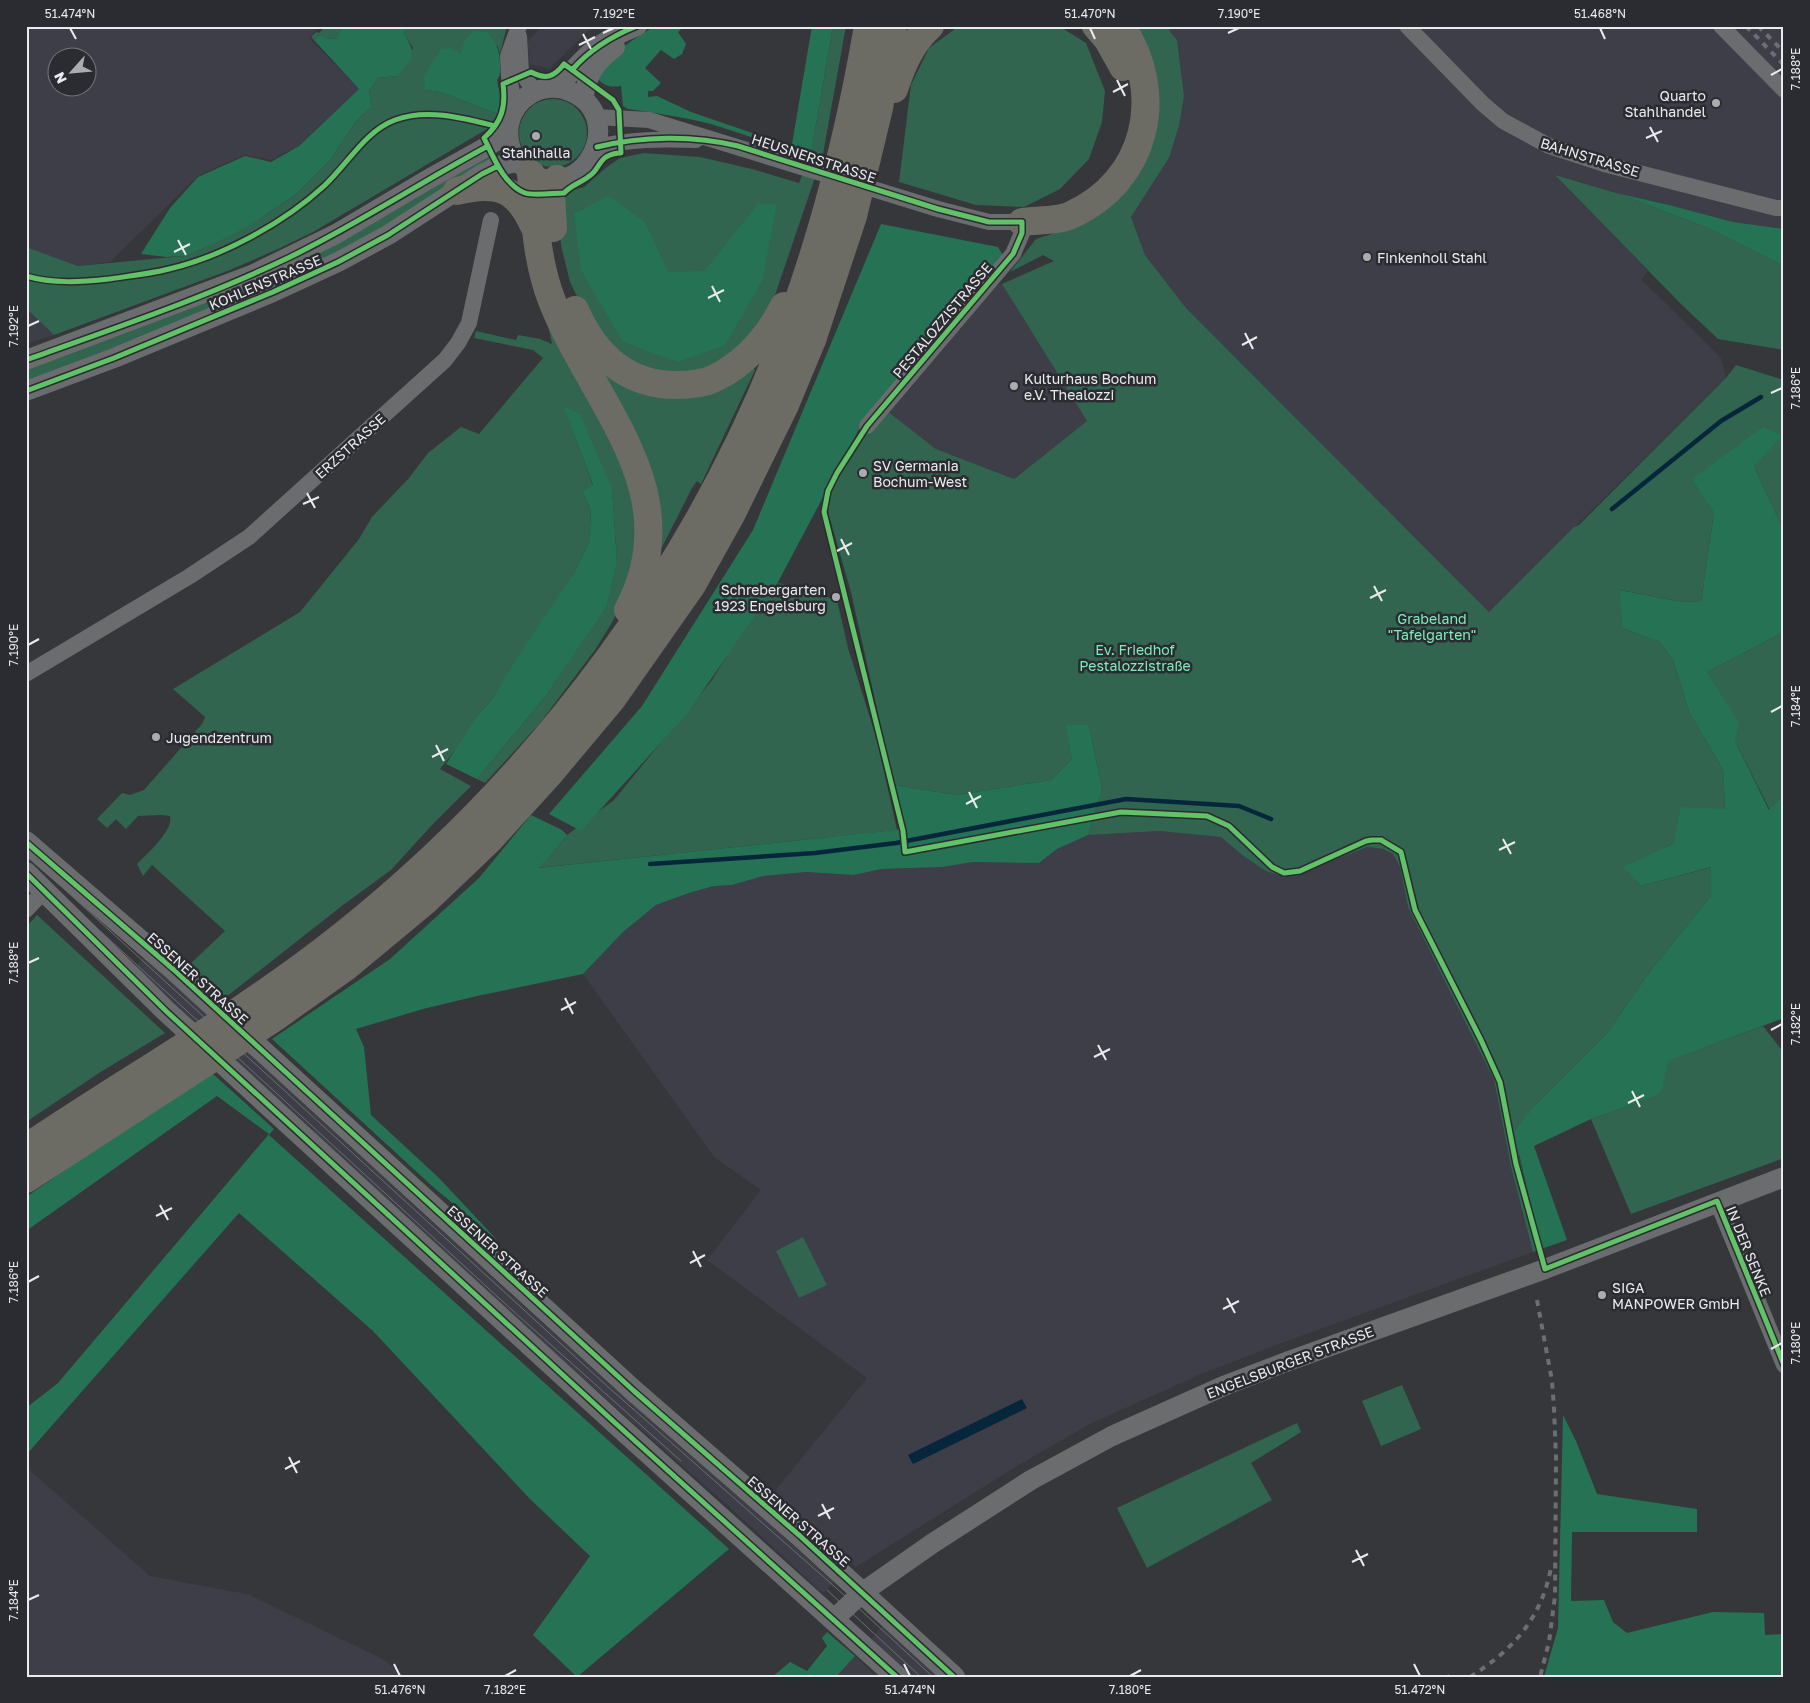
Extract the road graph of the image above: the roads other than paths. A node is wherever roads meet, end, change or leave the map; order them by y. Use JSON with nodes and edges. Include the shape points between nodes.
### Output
{"nodes":[{"id":1,"x":519,"y":26,"type":"edge"},
{"id":2,"x":638,"y":26,"type":"edge"},
{"id":3,"x":868,"y":26,"type":"edge"},
{"id":4,"x":893,"y":26,"type":"edge"},
{"id":5,"x":930,"y":26,"type":"edge"},
{"id":6,"x":1096,"y":26,"type":"edge"},
{"id":7,"x":1120,"y":26,"type":"edge"},
{"id":8,"x":1406,"y":26,"type":"edge"},
{"id":9,"x":1720,"y":26,"type":"edge"},
{"id":10,"x":557,"y":88,"type":"junction"},
{"id":11,"x":1784,"y":90,"type":"edge"},
{"id":12,"x":534,"y":91,"type":"junction"},
{"id":13,"x":583,"y":99,"type":"junction"},
{"id":14,"x":515,"y":108,"type":"junction"},
{"id":15,"x":596,"y":117,"type":"junction"},
{"id":16,"x":507,"y":134,"type":"junction"},
{"id":17,"x":713,"y":140,"type":"junction"},
{"id":18,"x":597,"y":147,"type":"junction"},
{"id":19,"x":535,"y":171,"type":"junction"},
{"id":20,"x":457,"y":191,"type":"junction"},
{"id":21,"x":859,"y":192,"type":"junction"},
{"id":22,"x":1784,"y":208,"type":"edge"},
{"id":23,"x":491,"y":220,"type":"dead end"},
{"id":24,"x":1022,"y":222,"type":"junction"},
{"id":25,"x":534,"y":226,"type":"junction"},
{"id":26,"x":818,"y":240,"type":"junction"},
{"id":27,"x":26,"y":360,"type":"edge"},
{"id":28,"x":26,"y":390,"type":"edge"},
{"id":29,"x":867,"y":426,"type":"dead end"},
{"id":30,"x":26,"y":674,"type":"edge"},
{"id":31,"x":551,"y":734,"type":"junction"},
{"id":32,"x":26,"y":842,"type":"edge"},
{"id":33,"x":26,"y":873,"type":"edge"},
{"id":34,"x":44,"y":891,"type":"junction"},
{"id":35,"x":26,"y":910,"type":"edge"},
{"id":36,"x":26,"y":1148,"type":"edge"},
{"id":37,"x":1784,"y":1177,"type":"edge"},
{"id":38,"x":26,"y":1179,"type":"edge"},
{"id":39,"x":1717,"y":1202,"type":"junction"},
{"id":40,"x":1784,"y":1365,"type":"edge"},
{"id":41,"x":863,"y":1592,"type":"junction"},
{"id":42,"x":834,"y":1619,"type":"junction"},
{"id":43,"x":897,"y":1677,"type":"edge"},
{"id":44,"x":954,"y":1677,"type":"edge"}],
"edges":[{"from":1,"to":12,"type":"street","via":[[521,71]]},
{"from":1,"to":14,"type":"street","via":[[508,56]]},
{"from":2,"to":10,"type":"street","via":[[603,42],[586,55]]},
{"from":2,"to":13,"type":"street","via":[[598,61],[586,80]]},
{"from":3,"to":26,"type":"highway","via":[[843,148]]},
{"from":4,"to":21,"type":"highway","via":[[879,108]]},
{"from":5,"to":21,"type":"highway","via":[[902,65]]},
{"from":6,"to":24,"type":"highway","via":[[1122,65],[1128,86],[1126,128],[1109,163],[1079,192]]},
{"from":7,"to":24,"type":"highway","via":[[1135,51],[1146,93],[1144,127],[1130,163],[1103,194],[1069,216]]},
{"from":8,"to":22,"type":"street","name":"BAHNSTRASSE","via":[[1483,104],[1504,121],[1548,146],[1604,164]]},
{"from":9,"to":11,"type":"street"},
{"from":10,"to":12,"type":"street"},
{"from":10,"to":13,"type":"street"},
{"from":12,"to":14,"type":"street"},
{"from":13,"to":15,"type":"street"},
{"from":14,"to":16,"type":"street"},
{"from":15,"to":17,"type":"street","name":"HEUSNERSTRASSE","via":[[649,120]]},
{"from":15,"to":18,"type":"street"},
{"from":16,"to":19,"type":"street","via":[[512,153]]},
{"from":16,"to":27,"type":"street","name":"KOHLENSTRASSE","via":[[336,234],[254,274]]},
{"from":17,"to":18,"type":"street","name":"HEUSNERSTRASSE","via":[[654,139]]},
{"from":17,"to":24,"type":"street","name":"HEUSNERSTRASSE","via":[[989,222]]},
{"from":18,"to":19,"type":"street","name":"KOHLENSTRASSE","via":[[582,169],[570,176]]},
{"from":19,"to":20,"type":"street","name":"KOHLENSTRASSE","via":[[498,166]]},
{"from":19,"to":25,"type":"highway"},
{"from":19,"to":26,"type":"highway","via":[[551,193],[552,221],[562,273],[577,316],[591,340],[611,362],[635,379],[660,385],[688,386],[712,380],[732,368],[766,335]]},
{"from":20,"to":25,"type":"highway","via":[[485,187],[507,191],[522,202]]},
{"from":20,"to":28,"type":"street","name":"KOHLENSTRASSE","via":[[388,235],[296,282],[114,358]]},
{"from":21,"to":38,"type":"highway","via":[[812,340],[785,405],[731,515],[692,585],[612,699],[550,773],[424,902],[346,966],[274,1018]]},
{"from":23,"to":30,"type":"street","name":"ERZSTRASSE","via":[[469,323],[445,360],[249,538]]},
{"from":24,"to":29,"type":"street","name":"PESTALOZZISTRASSE","via":[[1022,233],[1013,254]]},
{"from":25,"to":31,"type":"highway","via":[[551,298],[635,462],[649,527],[646,564],[637,593],[620,625],[552,713]]},
{"from":26,"to":31,"type":"highway","via":[[775,361],[746,430],[716,489],[634,625]]},
{"from":31,"to":36,"type":"highway","via":[[438,854],[339,939],[249,1005]]},
{"from":32,"to":41,"type":"main road","name":"ESSENER STRASSE","via":[[198,992],[627,1385]]},
{"from":33,"to":34,"type":"main road"},
{"from":34,"to":35,"type":"street"},
{"from":34,"to":42,"type":"main road","via":[[244,1083]]},
{"from":37,"to":39,"type":"street","name":"ENGELSBURGER STRASSE"},
{"from":39,"to":40,"type":"street","name":"IN DER SENKE"},
{"from":39,"to":41,"type":"street","name":"ENGELSBURGER STRASSE","via":[[1518,1279],[1286,1362],[1168,1410],[1031,1480]]},
{"from":41,"to":42,"type":"street","name":"ENGELSBURGER STRASSE"},
{"from":41,"to":44,"type":"main road","name":"ESSENER STRASSE"},
{"from":42,"to":43,"type":"main road"}]}
